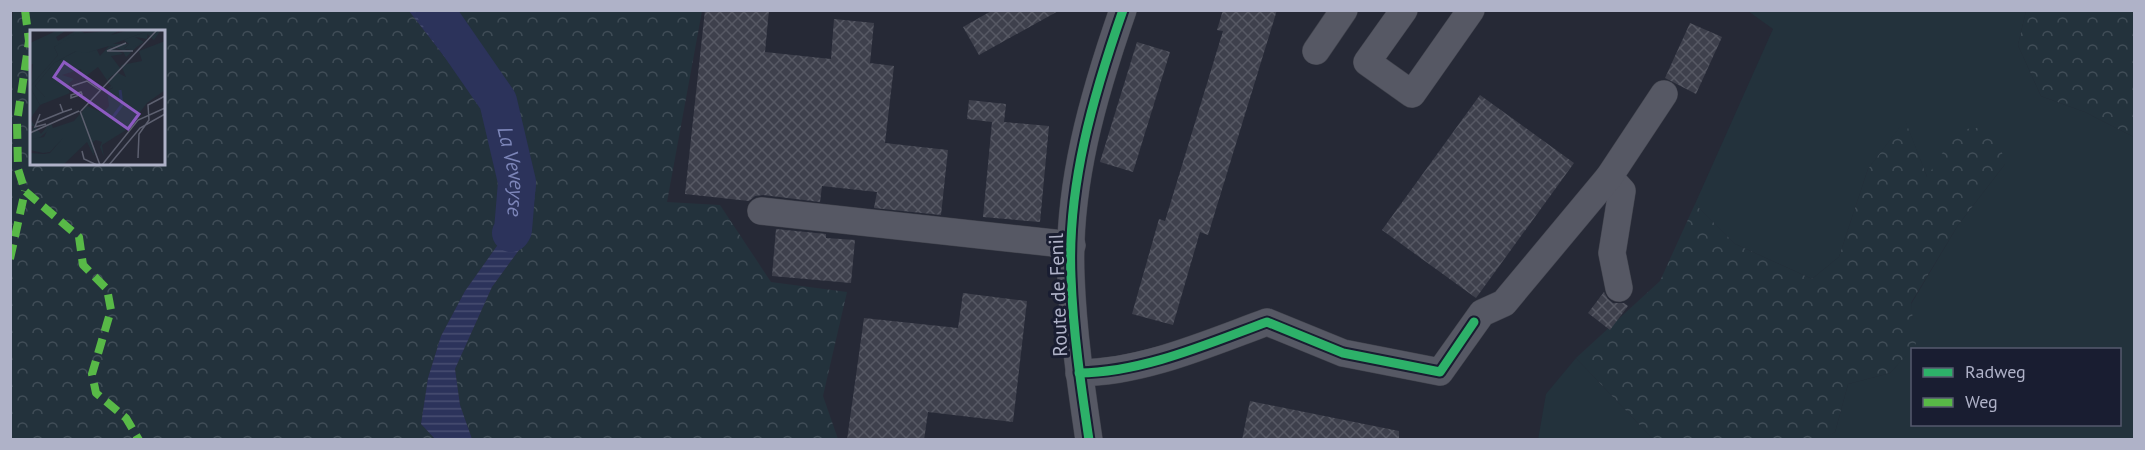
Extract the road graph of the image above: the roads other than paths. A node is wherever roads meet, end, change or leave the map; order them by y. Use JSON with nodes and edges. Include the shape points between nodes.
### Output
{"nodes":[{"id":1,"x":1123,"y":10,"type":"edge"},
{"id":2,"x":1344,"y":10,"type":"edge"},
{"id":3,"x":1404,"y":10,"type":"edge"},
{"id":4,"x":1471,"y":10,"type":"edge"},
{"id":5,"x":1316,"y":51,"type":"dead end"},
{"id":6,"x":1664,"y":94,"type":"dead end"},
{"id":7,"x":1608,"y":177,"type":"junction"},
{"id":8,"x":761,"y":211,"type":"dead end"},
{"id":9,"x":1072,"y":245,"type":"junction"},
{"id":10,"x":1619,"y":288,"type":"dead end"},
{"id":11,"x":1080,"y":373,"type":"junction"},
{"id":12,"x":1089,"y":440,"type":"edge"}],
"edges":[{"from":1,"to":9,"type":"street","name":"Route de Fenil","via":[[1082,150]]},
{"from":2,"to":5,"type":"street"},
{"from":3,"to":4,"type":"street","via":[[1367,62],[1412,94]]},
{"from":6,"to":7,"type":"street"},
{"from":7,"to":10,"type":"street","via":[[1622,191],[1612,253]]},
{"from":7,"to":11,"type":"street","via":[[1504,303],[1482,313],[1474,322],[1440,372],[1343,353],[1267,322],[1167,358],[1106,373]]},
{"from":8,"to":9,"type":"street"},
{"from":9,"to":11,"type":"street","name":"Route de Fenil"},
{"from":11,"to":12,"type":"street","name":"Route de Fenil"}]}
